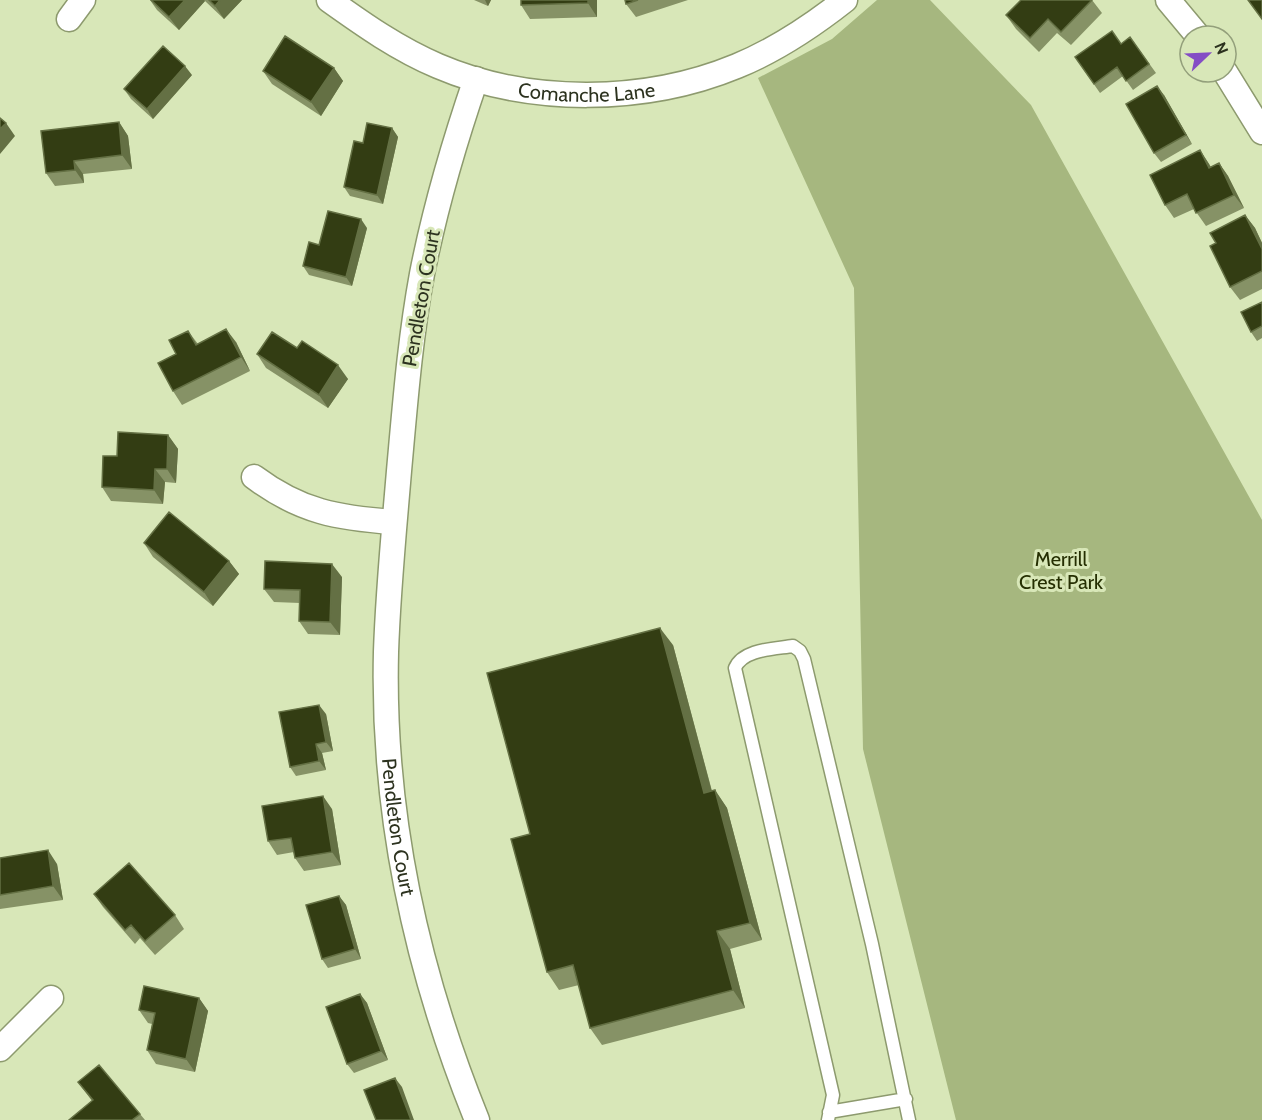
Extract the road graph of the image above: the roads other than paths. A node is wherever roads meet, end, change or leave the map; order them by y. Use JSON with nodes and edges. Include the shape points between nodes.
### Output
{"nodes":[{"id":1,"x":329,"y":0,"type":"edge"},
{"id":2,"x":845,"y":0,"type":"edge"},
{"id":3,"x":1167,"y":0,"type":"edge"},
{"id":4,"x":1188,"y":24,"type":"edge"},
{"id":5,"x":476,"y":79,"type":"junction"},
{"id":6,"x":1232,"y":84,"type":"edge"},
{"id":7,"x":1262,"y":132,"type":"edge"},
{"id":8,"x":254,"y":477,"type":"dead end"},
{"id":9,"x":394,"y":522,"type":"junction"},
{"id":10,"x":51,"y":998,"type":"dead end"},
{"id":11,"x":0,"y":1049,"type":"edge"},
{"id":12,"x":906,"y":1099,"type":"junction"},
{"id":13,"x":828,"y":1116,"type":"edge"},
{"id":14,"x":477,"y":1120,"type":"edge"},
{"id":15,"x":909,"y":1120,"type":"edge"}],
"edges":[{"from":1,"to":5,"type":"street","name":"Comanche Lane","via":[[398,47]]},
{"from":2,"to":5,"type":"street","name":"Comanche Lane","via":[[763,54],[673,86],[567,94]]},
{"from":3,"to":4,"type":"street"},
{"from":5,"to":9,"type":"street","name":"Pendleton Court","via":[[422,274],[410,353]]},
{"from":6,"to":7,"type":"street"},
{"from":8,"to":9,"type":"street","via":[[271,490],[319,513]]},
{"from":9,"to":14,"type":"street","name":"Pendleton Court","via":[[386,652],[387,728],[399,852],[431,993]]},
{"from":10,"to":11,"type":"street"},
{"from":12,"to":13,"type":"lane"},
{"from":12,"to":13,"type":"lane","via":[[804,659],[793,646],[747,655],[738,660],[735,668],[833,1095]]},
{"from":12,"to":15,"type":"lane"}]}
